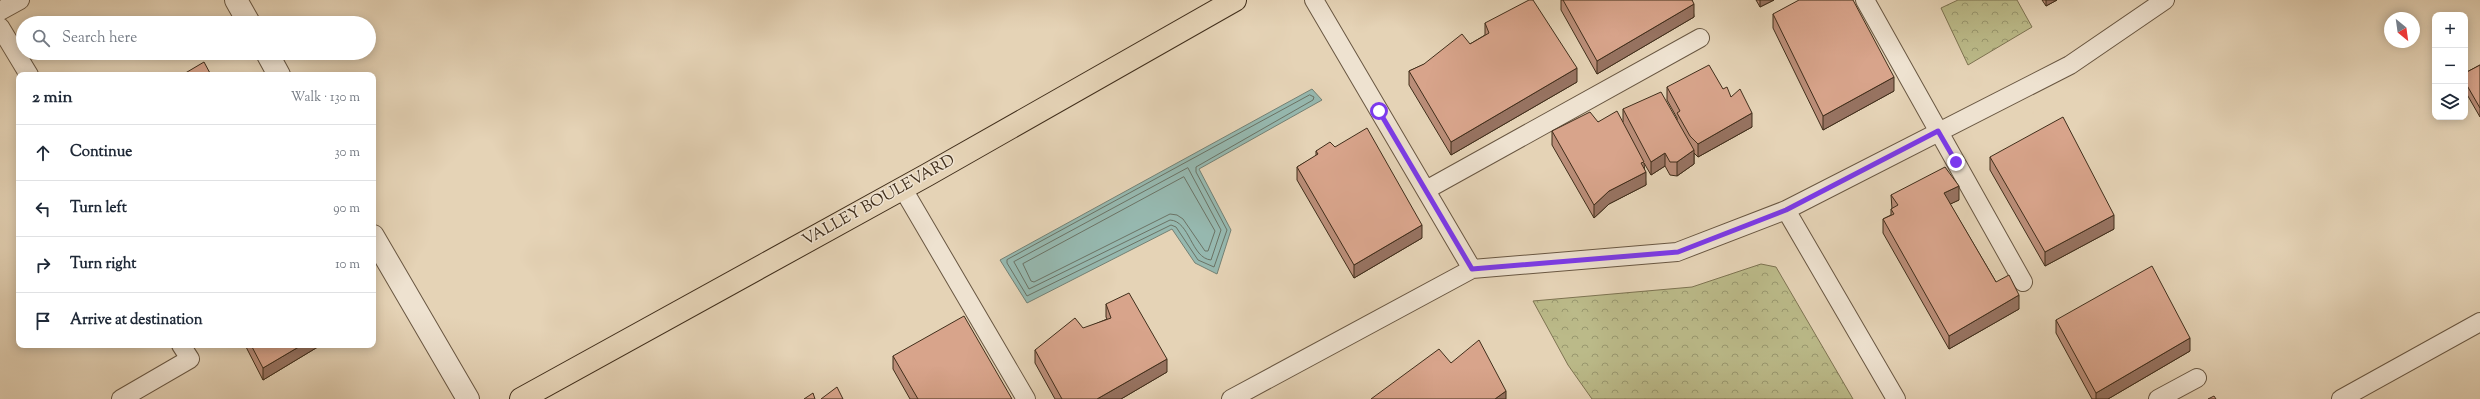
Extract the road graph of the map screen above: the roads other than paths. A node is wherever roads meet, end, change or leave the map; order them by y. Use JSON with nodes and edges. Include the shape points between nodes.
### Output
{"nodes":[{"id":1,"x":20,"y":0,"type":"edge"},
{"id":2,"x":236,"y":0,"type":"edge"},
{"id":3,"x":1235,"y":0,"type":"edge"},
{"id":4,"x":1314,"y":0,"type":"edge"},
{"id":5,"x":1866,"y":0,"type":"edge"},
{"id":6,"x":2166,"y":0,"type":"edge"},
{"id":7,"x":0,"y":11,"type":"edge"},
{"id":8,"x":245,"y":16,"type":"edge"},
{"id":9,"x":0,"y":26,"type":"edge"},
{"id":10,"x":1700,"y":38,"type":"dead end"},
{"id":11,"x":16,"y":53,"type":"edge"},
{"id":12,"x":20,"y":60,"type":"edge"},
{"id":13,"x":271,"y":60,"type":"edge"},
{"id":14,"x":27,"y":72,"type":"edge"},
{"id":15,"x":278,"y":72,"type":"edge"},
{"id":16,"x":1938,"y":131,"type":"junction"},
{"id":17,"x":903,"y":189,"type":"junction"},
{"id":18,"x":1426,"y":190,"type":"junction"},
{"id":19,"x":1786,"y":210,"type":"junction"},
{"id":20,"x":376,"y":241,"type":"edge"},
{"id":21,"x":1472,"y":269,"type":"junction"},
{"id":22,"x":2023,"y":282,"type":"dead end"},
{"id":23,"x":2480,"y":322,"type":"edge"},
{"id":24,"x":183,"y":348,"type":"edge"},
{"id":25,"x":2197,"y":378,"type":"dead end"},
{"id":26,"x":121,"y":399,"type":"edge"},
{"id":27,"x":468,"y":399,"type":"edge"},
{"id":28,"x":521,"y":399,"type":"edge"},
{"id":29,"x":1026,"y":399,"type":"edge"},
{"id":30,"x":1230,"y":399,"type":"edge"},
{"id":31,"x":1896,"y":399,"type":"edge"},
{"id":32,"x":2158,"y":399,"type":"edge"},
{"id":33,"x":2341,"y":399,"type":"edge"}],
"edges":[{"from":1,"to":7,"type":"lane"},
{"from":2,"to":8,"type":"street"},
{"from":3,"to":17,"type":"main road","name":"VALLEY BOULEVARD"},
{"from":4,"to":18,"type":"lane"},
{"from":5,"to":16,"type":"lane"},
{"from":6,"to":16,"type":"lane","via":[[2070,65]]},
{"from":9,"to":11,"type":"lane"},
{"from":10,"to":18,"type":"lane"},
{"from":12,"to":14,"type":"lane"},
{"from":13,"to":15,"type":"street"},
{"from":16,"to":19,"type":"lane"},
{"from":16,"to":22,"type":"lane"},
{"from":17,"to":28,"type":"main road","name":"VALLEY BOULEVARD"},
{"from":17,"to":29,"type":"lane"},
{"from":18,"to":21,"type":"lane"},
{"from":19,"to":21,"type":"lane","via":[[1678,252]]},
{"from":19,"to":31,"type":"lane"},
{"from":20,"to":27,"type":"street"},
{"from":21,"to":30,"type":"lane"},
{"from":23,"to":33,"type":"lane"},
{"from":24,"to":26,"type":"lane","via":[[190,360]]},
{"from":25,"to":32,"type":"lane"}]}
